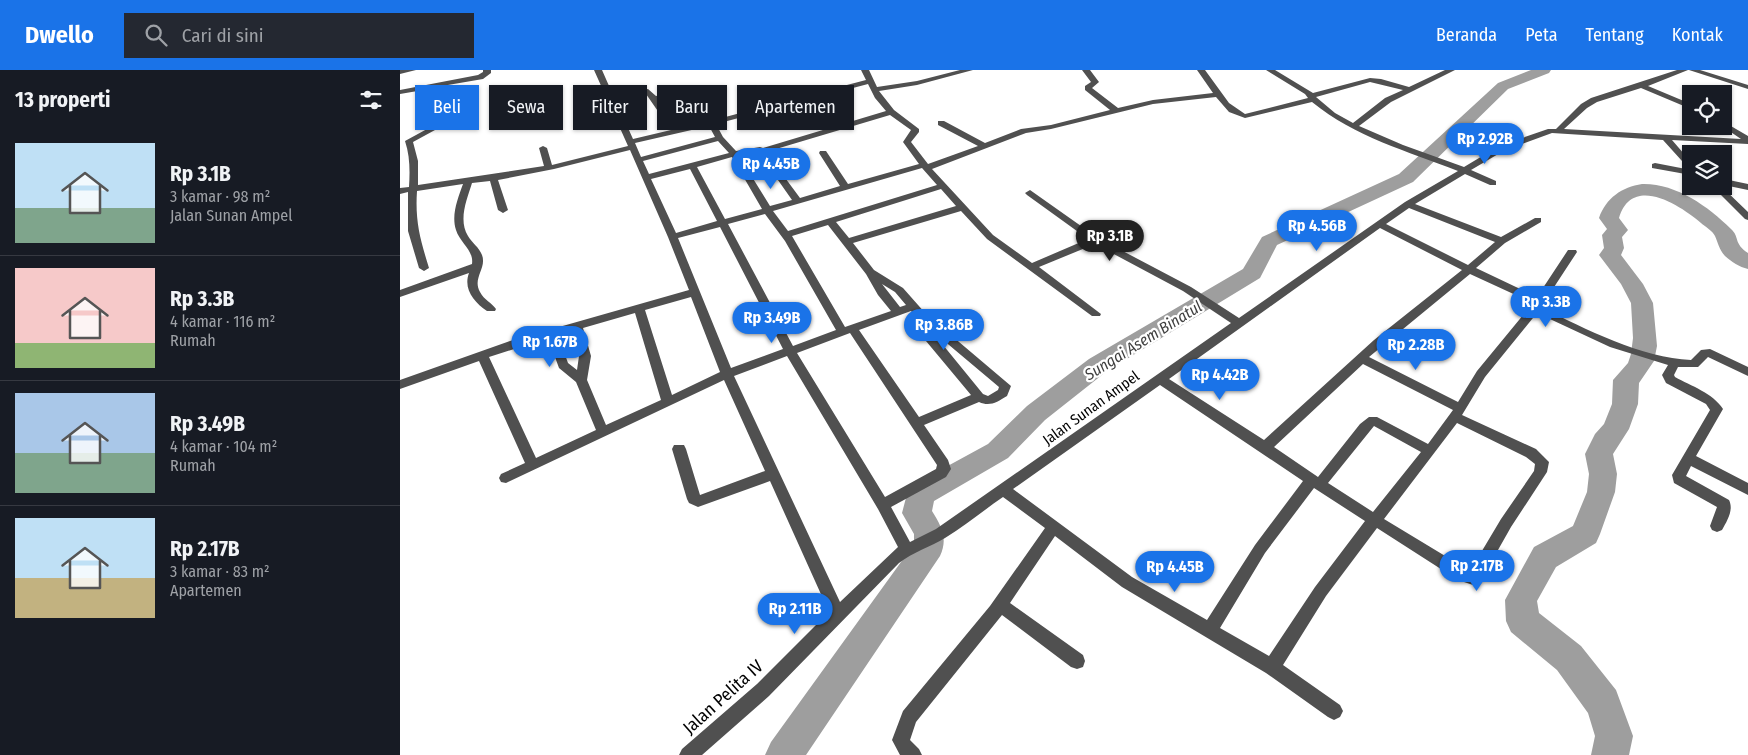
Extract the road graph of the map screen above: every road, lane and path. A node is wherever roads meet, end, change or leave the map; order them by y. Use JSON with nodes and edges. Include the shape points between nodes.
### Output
{"nodes":[{"id":1,"x":412,"y":70,"type":"edge"},
{"id":2,"x":487,"y":70,"type":"edge"},
{"id":3,"x":598,"y":70,"type":"edge"},
{"id":4,"x":865,"y":70,"type":"edge"},
{"id":5,"x":969,"y":70,"type":"edge"},
{"id":6,"x":1086,"y":70,"type":"edge"},
{"id":7,"x":1202,"y":70,"type":"edge"},
{"id":8,"x":1270,"y":70,"type":"edge"},
{"id":9,"x":1451,"y":70,"type":"edge"},
{"id":10,"x":1684,"y":70,"type":"edge"},
{"id":11,"x":1693,"y":70,"type":"edge"},
{"id":12,"x":1698,"y":70,"type":"edge"},
{"id":13,"x":400,"y":72,"type":"edge"},
{"id":14,"x":439,"y":84,"type":"junction"},
{"id":15,"x":604,"y":85,"type":"edge"},
{"id":16,"x":873,"y":86,"type":"junction"},
{"id":17,"x":1641,"y":86,"type":"junction"},
{"id":18,"x":1748,"y":87,"type":"edge"},
{"id":19,"x":1410,"y":90,"type":"junction"},
{"id":20,"x":647,"y":91,"type":"edge"},
{"id":21,"x":400,"y":92,"type":"edge"},
{"id":22,"x":1218,"y":95,"type":"junction"},
{"id":23,"x":657,"y":98,"type":"edge"},
{"id":24,"x":1312,"y":98,"type":"junction"},
{"id":25,"x":654,"y":99,"type":"junction"},
{"id":26,"x":1682,"y":103,"type":"edge"},
{"id":27,"x":1116,"y":111,"type":"junction"},
{"id":28,"x":891,"y":112,"type":"junction"},
{"id":29,"x":727,"y":119,"type":"edge"},
{"id":30,"x":941,"y":122,"type":"dead end"},
{"id":31,"x":1354,"y":126,"type":"junction"},
{"id":32,"x":624,"y":130,"type":"edge"},
{"id":33,"x":680,"y":130,"type":"edge"},
{"id":34,"x":715,"y":130,"type":"edge"},
{"id":35,"x":1732,"y":130,"type":"edge"},
{"id":36,"x":676,"y":131,"type":"junction"},
{"id":37,"x":1558,"y":131,"type":"junction"},
{"id":38,"x":1665,"y":137,"type":"junction"},
{"id":39,"x":720,"y":138,"type":"junction"},
{"id":40,"x":1748,"y":141,"type":"edge"},
{"id":41,"x":631,"y":145,"type":"junction"},
{"id":42,"x":983,"y":145,"type":"junction"},
{"id":43,"x":543,"y":148,"type":"dead end"},
{"id":44,"x":761,"y":151,"type":"junction"},
{"id":45,"x":823,"y":153,"type":"dead end"},
{"id":46,"x":734,"y":154,"type":"junction"},
{"id":47,"x":1682,"y":156,"type":"edge"},
{"id":48,"x":638,"y":160,"type":"junction"},
{"id":49,"x":692,"y":165,"type":"junction"},
{"id":50,"x":925,"y":166,"type":"junction"},
{"id":51,"x":1655,"y":166,"type":"dead end"},
{"id":52,"x":548,"y":167,"type":"junction"},
{"id":53,"x":1467,"y":169,"type":"junction"},
{"id":54,"x":1682,"y":170,"type":"edge"},
{"id":55,"x":493,"y":177,"type":"junction"},
{"id":56,"x":646,"y":178,"type":"junction"},
{"id":57,"x":469,"y":180,"type":"junction"},
{"id":58,"x":1493,"y":182,"type":"dead end"},
{"id":59,"x":1732,"y":184,"type":"edge"},
{"id":60,"x":943,"y":186,"type":"junction"},
{"id":61,"x":1748,"y":187,"type":"edge"},
{"id":62,"x":413,"y":188,"type":"junction"},
{"id":63,"x":846,"y":188,"type":"junction"},
{"id":64,"x":400,"y":191,"type":"edge"},
{"id":65,"x":1030,"y":193,"type":"dead end"},
{"id":66,"x":1725,"y":195,"type":"edge"},
{"id":67,"x":798,"y":202,"type":"junction"},
{"id":68,"x":1408,"y":204,"type":"junction"},
{"id":69,"x":963,"y":206,"type":"junction"},
{"id":70,"x":504,"y":210,"type":"dead end"},
{"id":71,"x":768,"y":211,"type":"junction"},
{"id":72,"x":1748,"y":217,"type":"edge"},
{"id":73,"x":1538,"y":220,"type":"dead end"},
{"id":74,"x":830,"y":221,"type":"junction"},
{"id":75,"x":724,"y":223,"type":"junction"},
{"id":76,"x":1379,"y":224,"type":"junction"},
{"id":77,"x":786,"y":235,"type":"junction"},
{"id":78,"x":674,"y":237,"type":"junction"},
{"id":79,"x":1094,"y":240,"type":"junction"},
{"id":80,"x":1502,"y":241,"type":"junction"},
{"id":81,"x":847,"y":242,"type":"junction"},
{"id":82,"x":1572,"y":252,"type":"dead end"},
{"id":83,"x":477,"y":266,"type":"junction"},
{"id":84,"x":1031,"y":267,"type":"junction"},
{"id":85,"x":424,"y":268,"type":"dead end"},
{"id":86,"x":1471,"y":270,"type":"junction"},
{"id":87,"x":870,"y":272,"type":"junction"},
{"id":88,"x":695,"y":292,"type":"junction"},
{"id":89,"x":400,"y":294,"type":"edge"},
{"id":90,"x":1537,"y":305,"type":"junction"},
{"id":91,"x":914,"y":306,"type":"junction"},
{"id":92,"x":639,"y":307,"type":"junction"},
{"id":93,"x":491,"y":309,"type":"dead end"},
{"id":94,"x":897,"y":311,"type":"junction"},
{"id":95,"x":1096,"y":314,"type":"dead end"},
{"id":96,"x":922,"y":316,"type":"junction"},
{"id":97,"x":1239,"y":324,"type":"junction"},
{"id":98,"x":577,"y":325,"type":"junction"},
{"id":99,"x":846,"y":330,"type":"junction"},
{"id":100,"x":552,"y":333,"type":"junction"},
{"id":101,"x":790,"y":351,"type":"junction"},
{"id":102,"x":483,"y":356,"type":"junction"},
{"id":103,"x":1361,"y":358,"type":"junction"},
{"id":104,"x":1675,"y":364,"type":"junction"},
{"id":105,"x":1748,"y":372,"type":"edge"},
{"id":106,"x":727,"y":374,"type":"junction"},
{"id":107,"x":1159,"y":378,"type":"junction"},
{"id":108,"x":581,"y":380,"type":"junction"},
{"id":109,"x":400,"y":385,"type":"edge"},
{"id":110,"x":979,"y":397,"type":"junction"},
{"id":111,"x":668,"y":402,"type":"junction"},
{"id":112,"x":1457,"y":412,"type":"junction"},
{"id":113,"x":916,"y":424,"type":"junction"},
{"id":114,"x":603,"y":432,"type":"junction"},
{"id":115,"x":1266,"y":447,"type":"junction"},
{"id":116,"x":679,"y":449,"type":"dead end"},
{"id":117,"x":1430,"y":451,"type":"junction"},
{"id":118,"x":1688,"y":458,"type":"junction"},
{"id":119,"x":533,"y":465,"type":"junction"},
{"id":120,"x":773,"y":474,"type":"junction"},
{"id":121,"x":506,"y":478,"type":"dead end"},
{"id":122,"x":1315,"y":482,"type":"junction"},
{"id":123,"x":1003,"y":489,"type":"junction"},
{"id":124,"x":1748,"y":489,"type":"edge"},
{"id":125,"x":883,"y":505,"type":"junction"},
{"id":126,"x":1375,"y":520,"type":"junction"},
{"id":127,"x":1717,"y":526,"type":"dead end"},
{"id":128,"x":1054,"y":527,"type":"junction"},
{"id":129,"x":941,"y":533,"type":"joint"},
{"id":130,"x":912,"y":547,"type":"junction"},
{"id":131,"x":1000,"y":605,"type":"junction"},
{"id":132,"x":838,"y":614,"type":"junction"},
{"id":133,"x":1210,"y":629,"type":"junction"},
{"id":134,"x":1077,"y":661,"type":"dead end"},
{"id":135,"x":1272,"y":667,"type":"junction"},
{"id":136,"x":1334,"y":711,"type":"dead end"},
{"id":137,"x":688,"y":755,"type":"edge"},
{"id":138,"x":913,"y":755,"type":"edge"}],
"edges":[{"from":1,"to":13,"type":"street"},
{"from":2,"to":14,"type":"street","via":[[480,76]]},
{"from":3,"to":15,"type":"street"},
{"from":4,"to":16,"type":"street"},
{"from":5,"to":16,"type":"street","via":[[917,84]]},
{"from":6,"to":27,"type":"street","via":[[1096,82],[1088,88]]},
{"from":7,"to":22,"type":"street"},
{"from":8,"to":24,"type":"street"},
{"from":9,"to":19,"type":"street"},
{"from":10,"to":17,"type":"street"},
{"from":11,"to":12,"type":"street"},
{"from":12,"to":18,"type":"street"},
{"from":14,"to":21,"type":"street"},
{"from":14,"to":62,"type":"street","via":[[431,130],[409,140],[415,161]]},
{"from":16,"to":28,"type":"street"},
{"from":16,"to":29,"type":"street"},
{"from":17,"to":26,"type":"street"},
{"from":17,"to":37,"type":"street","via":[[1594,100]]},
{"from":19,"to":24,"type":"street","via":[[1370,80]]},
{"from":19,"to":31,"type":"street","via":[[1380,105]]},
{"from":20,"to":25,"type":"street"},
{"from":22,"to":24,"type":"street","via":[[1241,116]]},
{"from":22,"to":27,"type":"street","via":[[1153,102]]},
{"from":23,"to":25,"type":"street"},
{"from":24,"to":31,"type":"street"},
{"from":25,"to":36,"type":"street"},
{"from":27,"to":42,"type":"street","via":[[1024,131]]},
{"from":28,"to":44,"type":"street"},
{"from":28,"to":50,"type":"street","via":[[915,129],[907,142]]},
{"from":30,"to":42,"type":"street"},
{"from":31,"to":53,"type":"street","via":[[1402,149]]},
{"from":32,"to":41,"type":"street"},
{"from":33,"to":36,"type":"street"},
{"from":34,"to":39,"type":"street"},
{"from":35,"to":40,"type":"street"},
{"from":36,"to":41,"type":"street"},
{"from":37,"to":38,"type":"street","name":"Jalan Sunan Ampel"},
{"from":37,"to":53,"type":"street","name":"Jalan Sunan Ampel","via":[[1502,148]]},
{"from":38,"to":40,"type":"street","name":"Jalan Sunan Ampel"},
{"from":38,"to":47,"type":"street"},
{"from":39,"to":46,"type":"street"},
{"from":39,"to":48,"type":"street"},
{"from":41,"to":48,"type":"street"},
{"from":41,"to":52,"type":"street"},
{"from":42,"to":50,"type":"street"},
{"from":43,"to":52,"type":"street"},
{"from":44,"to":46,"type":"street","via":[[756,149]]},
{"from":44,"to":67,"type":"street"},
{"from":45,"to":63,"type":"street"},
{"from":46,"to":49,"type":"street"},
{"from":46,"to":71,"type":"street"},
{"from":48,"to":56,"type":"street"},
{"from":49,"to":56,"type":"street"},
{"from":49,"to":75,"type":"street"},
{"from":50,"to":60,"type":"street"},
{"from":50,"to":63,"type":"street"},
{"from":51,"to":54,"type":"street"},
{"from":52,"to":55,"type":"street"},
{"from":53,"to":58,"type":"street"},
{"from":53,"to":68,"type":"street","name":"Jalan Sunan Ampel"},
{"from":55,"to":57,"type":"street"},
{"from":55,"to":70,"type":"street"},
{"from":56,"to":78,"type":"street"},
{"from":57,"to":62,"type":"street"},
{"from":57,"to":83,"type":"street","via":[[459,205],[458,220],[462,233],[477,256]]},
{"from":59,"to":61,"type":"street"},
{"from":60,"to":69,"type":"street"},
{"from":60,"to":74,"type":"street"},
{"from":62,"to":64,"type":"street"},
{"from":62,"to":85,"type":"street","via":[[412,226]]},
{"from":63,"to":67,"type":"street"},
{"from":65,"to":79,"type":"street"},
{"from":66,"to":72,"type":"street"},
{"from":67,"to":71,"type":"street"},
{"from":68,"to":76,"type":"street","name":"Jalan Sunan Ampel"},
{"from":68,"to":80,"type":"street"},
{"from":69,"to":81,"type":"street"},
{"from":69,"to":84,"type":"street","via":[[990,237]]},
{"from":71,"to":75,"type":"street"},
{"from":71,"to":77,"type":"street"},
{"from":73,"to":80,"type":"street"},
{"from":74,"to":77,"type":"street"},
{"from":74,"to":81,"type":"street"},
{"from":75,"to":78,"type":"street"},
{"from":75,"to":101,"type":"street"},
{"from":76,"to":86,"type":"street"},
{"from":76,"to":97,"type":"street","name":"Jalan Sunan Ampel"},
{"from":77,"to":99,"type":"street"},
{"from":78,"to":88,"type":"street"},
{"from":79,"to":84,"type":"street"},
{"from":79,"to":97,"type":"street","via":[[1199,296]]},
{"from":80,"to":86,"type":"street"},
{"from":81,"to":87,"type":"street"},
{"from":82,"to":90,"type":"street"},
{"from":83,"to":89,"type":"street"},
{"from":83,"to":93,"type":"street","via":[[471,283],[477,297]]},
{"from":84,"to":95,"type":"street"},
{"from":86,"to":90,"type":"street"},
{"from":86,"to":103,"type":"street"},
{"from":87,"to":91,"type":"street","via":[[899,290]]},
{"from":87,"to":94,"type":"street"},
{"from":88,"to":92,"type":"street"},
{"from":88,"to":106,"type":"street"},
{"from":90,"to":104,"type":"street","via":[[1599,337]]},
{"from":90,"to":112,"type":"street","via":[[1481,374]]},
{"from":91,"to":94,"type":"street"},
{"from":91,"to":96,"type":"street"},
{"from":92,"to":98,"type":"street"},
{"from":92,"to":111,"type":"street"},
{"from":94,"to":99,"type":"street"},
{"from":96,"to":110,"type":"street","via":[[925,332]]},
{"from":96,"to":110,"type":"street","via":[[1005,386],[1003,393],[991,400]]},
{"from":97,"to":107,"type":"street","name":"Jalan Sunan Ampel"},
{"from":98,"to":100,"type":"street"},
{"from":98,"to":108,"type":"street","via":[[585,356]]},
{"from":99,"to":101,"type":"street"},
{"from":99,"to":113,"type":"street","via":[[859,336]]},
{"from":100,"to":102,"type":"street"},
{"from":100,"to":108,"type":"street","via":[[562,365]]},
{"from":101,"to":106,"type":"street"},
{"from":101,"to":125,"type":"street"},
{"from":102,"to":109,"type":"street"},
{"from":102,"to":119,"type":"street"},
{"from":103,"to":112,"type":"street"},
{"from":103,"to":115,"type":"street"},
{"from":104,"to":105,"type":"street","via":[[1694,364],[1705,353],[1710,353]]},
{"from":104,"to":118,"type":"street","via":[[1668,374],[1670,380],[1710,401],[1717,409]]},
{"from":106,"to":111,"type":"street"},
{"from":106,"to":120,"type":"street"},
{"from":107,"to":115,"type":"street"},
{"from":107,"to":123,"type":"street","name":"Jalan Sunan Ampel"},
{"from":108,"to":114,"type":"street"},
{"from":110,"to":113,"type":"street"},
{"from":111,"to":114,"type":"street"},
{"from":112,"to":117,"type":"street"},
{"from":112,"to":126,"type":"street","via":[[1542,462],[1540,472],[1476,575],[1473,578],[1463,574]]},
{"from":113,"to":125,"type":"street","via":[[944,470]]},
{"from":114,"to":119,"type":"street"},
{"from":115,"to":122,"type":"street"},
{"from":116,"to":120,"type":"street","via":[[694,499],[698,501]]},
{"from":117,"to":122,"type":"street","via":[[1373,420]]},
{"from":117,"to":126,"type":"street"},
{"from":118,"to":124,"type":"street"},
{"from":118,"to":127,"type":"street","via":[[1679,479],[1724,504]]},
{"from":119,"to":121,"type":"street"},
{"from":120,"to":132,"type":"street"},
{"from":122,"to":126,"type":"street"},
{"from":122,"to":133,"type":"street","via":[[1260,549]]},
{"from":123,"to":128,"type":"street"},
{"from":123,"to":129,"type":"street","name":"Jalan Sunan Ampel"},
{"from":125,"to":130,"type":"street"},
{"from":126,"to":135,"type":"street","via":[[1312,601]]},
{"from":128,"to":131,"type":"street"},
{"from":128,"to":133,"type":"street","via":[[1146,594]]},
{"from":129,"to":130,"type":"street","name":"Jalan Pelita IV"},
{"from":130,"to":132,"type":"street","name":"Jalan Pelita IV","via":[[890,563]]},
{"from":131,"to":134,"type":"street"},
{"from":131,"to":138,"type":"street","via":[[909,717],[901,740]]},
{"from":132,"to":137,"type":"street","name":"Jalan Pelita IV","via":[[764,690]]},
{"from":133,"to":135,"type":"street"},
{"from":135,"to":136,"type":"street"}]}
